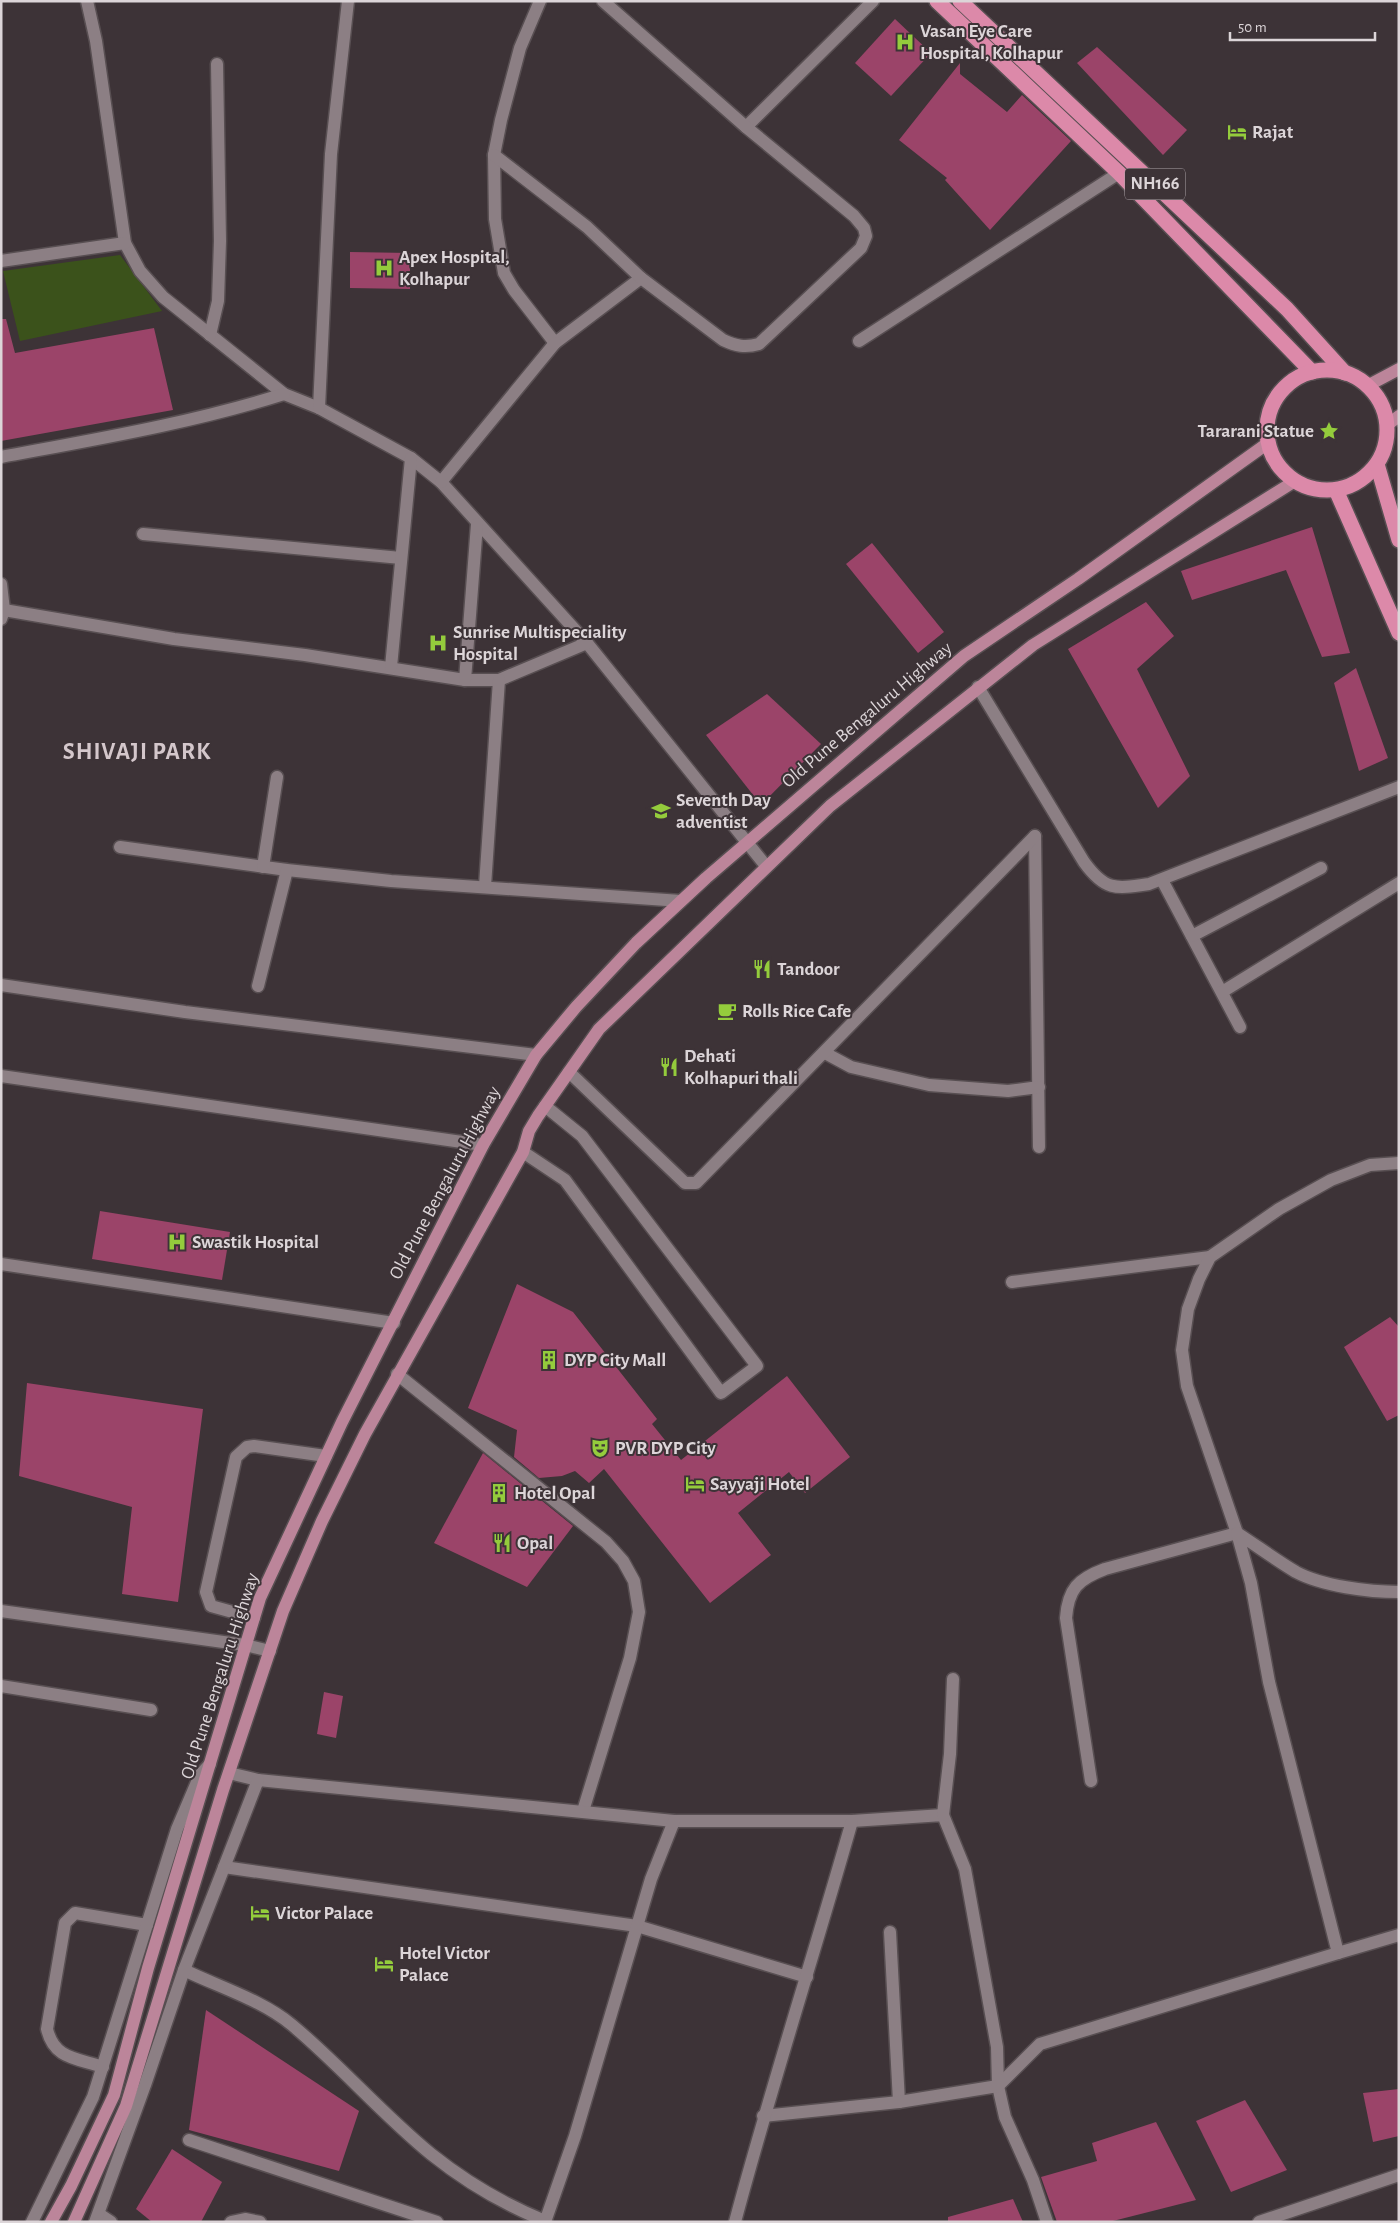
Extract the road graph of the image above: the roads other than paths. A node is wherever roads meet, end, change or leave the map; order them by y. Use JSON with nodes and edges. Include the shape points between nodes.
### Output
{"nodes":[{"id":1,"x":87,"y":1,"type":"edge"},
{"id":2,"x":348,"y":1,"type":"edge"},
{"id":3,"x":540,"y":1,"type":"edge"},
{"id":4,"x":603,"y":1,"type":"edge"},
{"id":5,"x":873,"y":1,"type":"edge"},
{"id":6,"x":937,"y":1,"type":"edge"},
{"id":7,"x":960,"y":1,"type":"edge"},
{"id":8,"x":217,"y":64,"type":"dead end"},
{"id":9,"x":746,"y":127,"type":"junction"},
{"id":10,"x":494,"y":155,"type":"junction"},
{"id":11,"x":1119,"y":173,"type":"junction"},
{"id":12,"x":125,"y":242,"type":"junction"},
{"id":13,"x":1,"y":261,"type":"edge"},
{"id":14,"x":641,"y":278,"type":"junction"},
{"id":15,"x":210,"y":335,"type":"junction"},
{"id":16,"x":859,"y":341,"type":"dead end"},
{"id":17,"x":555,"y":343,"type":"junction"},
{"id":18,"x":1399,"y":369,"type":"edge"},
{"id":19,"x":1312,"y":372,"type":"junction"},
{"id":20,"x":1345,"y":373,"type":"junction"},
{"id":21,"x":1367,"y":386,"type":"junction"},
{"id":22,"x":284,"y":394,"type":"junction"},
{"id":23,"x":319,"y":408,"type":"junction"},
{"id":24,"x":1399,"y":416,"type":"edge"},
{"id":25,"x":1386,"y":426,"type":"junction"},
{"id":26,"x":1268,"y":443,"type":"junction"},
{"id":27,"x":1,"y":457,"type":"edge"},
{"id":28,"x":411,"y":458,"type":"junction"},
{"id":29,"x":1377,"y":464,"type":"junction"},
{"id":30,"x":1294,"y":481,"type":"junction"},
{"id":31,"x":441,"y":482,"type":"junction"},
{"id":32,"x":1336,"y":490,"type":"junction"},
{"id":33,"x":477,"y":524,"type":"junction"},
{"id":34,"x":143,"y":534,"type":"dead end"},
{"id":35,"x":1399,"y":540,"type":"edge"},
{"id":36,"x":401,"y":558,"type":"junction"},
{"id":37,"x":1,"y":584,"type":"edge"},
{"id":38,"x":3,"y":615,"type":"edge"},
{"id":39,"x":1399,"y":633,"type":"edge"},
{"id":40,"x":587,"y":643,"type":"junction"},
{"id":41,"x":391,"y":668,"type":"junction"},
{"id":42,"x":465,"y":680,"type":"junction"},
{"id":43,"x":499,"y":680,"type":"junction"},
{"id":44,"x":978,"y":687,"type":"junction"},
{"id":45,"x":277,"y":778,"type":"dead end"},
{"id":46,"x":1399,"y":787,"type":"edge"},
{"id":47,"x":746,"y":843,"type":"junction"},
{"id":48,"x":120,"y":847,"type":"dead end"},
{"id":49,"x":766,"y":866,"type":"junction"},
{"id":50,"x":263,"y":867,"type":"junction"},
{"id":51,"x":1321,"y":868,"type":"dead end"},
{"id":52,"x":287,"y":870,"type":"junction"},
{"id":53,"x":1162,"y":880,"type":"junction"},
{"id":54,"x":1399,"y":883,"type":"edge"},
{"id":55,"x":485,"y":886,"type":"junction"},
{"id":56,"x":681,"y":901,"type":"junction"},
{"id":57,"x":1192,"y":936,"type":"junction"},
{"id":58,"x":1,"y":985,"type":"edge"},
{"id":59,"x":258,"y":986,"type":"dead end"},
{"id":60,"x":1222,"y":992,"type":"junction"},
{"id":61,"x":1240,"y":1027,"type":"dead end"},
{"id":62,"x":825,"y":1053,"type":"junction"},
{"id":63,"x":536,"y":1055,"type":"junction"},
{"id":64,"x":569,"y":1072,"type":"junction"},
{"id":65,"x":1,"y":1076,"type":"edge"},
{"id":66,"x":1039,"y":1086,"type":"junction"},
{"id":67,"x":545,"y":1106,"type":"junction"},
{"id":68,"x":483,"y":1145,"type":"junction"},
{"id":69,"x":1039,"y":1147,"type":"dead end"},
{"id":70,"x":523,"y":1152,"type":"junction"},
{"id":71,"x":1399,"y":1163,"type":"edge"},
{"id":72,"x":1210,"y":1257,"type":"junction"},
{"id":73,"x":1,"y":1264,"type":"edge"},
{"id":74,"x":1012,"y":1282,"type":"dead end"},
{"id":75,"x":394,"y":1323,"type":"junction"},
{"id":76,"x":397,"y":1374,"type":"junction"},
{"id":77,"x":326,"y":1456,"type":"junction"},
{"id":78,"x":1237,"y":1533,"type":"junction"},
{"id":79,"x":1399,"y":1592,"type":"edge"},
{"id":80,"x":1,"y":1611,"type":"edge"},
{"id":81,"x":254,"y":1618,"type":"junction"},
{"id":82,"x":245,"y":1645,"type":"junction"},
{"id":83,"x":270,"y":1651,"type":"junction"},
{"id":84,"x":953,"y":1679,"type":"dead end"},
{"id":85,"x":1,"y":1686,"type":"edge"},
{"id":86,"x":151,"y":1710,"type":"dead end"},
{"id":87,"x":212,"y":1762,"type":"junction"},
{"id":88,"x":229,"y":1773,"type":"junction"},
{"id":89,"x":258,"y":1780,"type":"junction"},
{"id":90,"x":1091,"y":1781,"type":"dead end"},
{"id":91,"x":583,"y":1811,"type":"junction"},
{"id":92,"x":944,"y":1815,"type":"junction"},
{"id":93,"x":674,"y":1821,"type":"junction"},
{"id":94,"x":852,"y":1821,"type":"junction"},
{"id":95,"x":224,"y":1867,"type":"junction"},
{"id":96,"x":147,"y":1925,"type":"junction"},
{"id":97,"x":636,"y":1926,"type":"junction"},
{"id":98,"x":890,"y":1932,"type":"dead end"},
{"id":99,"x":1399,"y":1935,"type":"edge"},
{"id":100,"x":1338,"y":1953,"type":"junction"},
{"id":101,"x":184,"y":1970,"type":"junction"},
{"id":102,"x":807,"y":1977,"type":"junction"},
{"id":103,"x":102,"y":2067,"type":"junction"},
{"id":104,"x":998,"y":2086,"type":"junction"},
{"id":105,"x":899,"y":2102,"type":"junction"},
{"id":106,"x":763,"y":2116,"type":"junction"},
{"id":107,"x":189,"y":2140,"type":"dead end"},
{"id":108,"x":1399,"y":2176,"type":"edge"},
{"id":109,"x":97,"y":2218,"type":"edge"},
{"id":110,"x":32,"y":2222,"type":"edge"},
{"id":111,"x":51,"y":2222,"type":"edge"},
{"id":112,"x":74,"y":2222,"type":"edge"},
{"id":113,"x":111,"y":2222,"type":"edge"},
{"id":114,"x":231,"y":2222,"type":"edge"},
{"id":115,"x":260,"y":2222,"type":"edge"},
{"id":116,"x":437,"y":2222,"type":"edge"},
{"id":117,"x":545,"y":2222,"type":"edge"},
{"id":118,"x":735,"y":2222,"type":"edge"},
{"id":119,"x":1047,"y":2222,"type":"edge"},
{"id":120,"x":1259,"y":2222,"type":"edge"}],
"edges":[{"from":1,"to":12,"type":"street","via":[[96,41]]},
{"from":2,"to":23,"type":"street","via":[[331,154]]},
{"from":3,"to":10,"type":"street","via":[[520,48]]},
{"from":4,"to":9,"type":"street"},
{"from":5,"to":9,"type":"street"},
{"from":6,"to":11,"type":"highway","number":"NH166"},
{"from":7,"to":20,"type":"highway","number":"NH166","via":[[1287,309]]},
{"from":8,"to":15,"type":"street","via":[[218,301]]},
{"from":9,"to":14,"type":"street","via":[[854,216],[866,236],[861,248],[759,344],[748,347],[735,346],[723,340]]},
{"from":10,"to":14,"type":"street","via":[[587,227]]},
{"from":10,"to":17,"type":"street","via":[[495,219],[504,273]]},
{"from":11,"to":16,"type":"street"},
{"from":11,"to":19,"type":"highway","number":"NH166"},
{"from":12,"to":13,"type":"street"},
{"from":12,"to":15,"type":"street","via":[[140,271],[163,297]]},
{"from":14,"to":17,"type":"street"},
{"from":15,"to":22,"type":"street"},
{"from":17,"to":31,"type":"street"},
{"from":18,"to":21,"type":"main road"},
{"from":19,"to":20,"type":"highway","number":"NH166","via":[[1334,370]]},
{"from":19,"to":26,"type":"highway","number":"NH166","via":[[1290,382],[1278,395],[1268,417]]},
{"from":20,"to":21,"type":"highway","number":"NH166"},
{"from":21,"to":25,"type":"highway","number":"NH166","via":[[1377,398]]},
{"from":22,"to":23,"type":"street"},
{"from":22,"to":27,"type":"street","via":[[150,430]]},
{"from":23,"to":28,"type":"street"},
{"from":24,"to":25,"type":"main road"},
{"from":25,"to":29,"type":"highway","number":"NH166","via":[[1385,446]]},
{"from":26,"to":30,"type":"highway","number":"NH166","via":[[1282,471]]},
{"from":26,"to":47,"type":"main road","name":"Old Pune Bengaluru Highway","via":[[964,656]]},
{"from":28,"to":31,"type":"street"},
{"from":28,"to":36,"type":"street"},
{"from":29,"to":32,"type":"highway","number":"NH166","via":[[1352,485]]},
{"from":29,"to":35,"type":"highway"},
{"from":30,"to":32,"type":"highway","number":"NH166","via":[[1308,487]]},
{"from":30,"to":44,"type":"main road","name":"Old Pune Bengaluru Highway","via":[[1056,630]]},
{"from":31,"to":33,"type":"street"},
{"from":32,"to":39,"type":"highway"},
{"from":33,"to":40,"type":"street"},
{"from":33,"to":42,"type":"street"},
{"from":34,"to":36,"type":"street"},
{"from":36,"to":41,"type":"street"},
{"from":37,"to":38,"type":"street"},
{"from":38,"to":41,"type":"street"},
{"from":40,"to":43,"type":"street"},
{"from":40,"to":47,"type":"street"},
{"from":41,"to":42,"type":"street"},
{"from":42,"to":43,"type":"street"},
{"from":43,"to":55,"type":"street"},
{"from":44,"to":49,"type":"main road","name":"Old Pune Bengaluru Highway","via":[[830,806]]},
{"from":44,"to":53,"type":"street","via":[[1096,878],[1110,886],[1126,887]]},
{"from":45,"to":50,"type":"street"},
{"from":46,"to":53,"type":"street"},
{"from":47,"to":49,"type":"street"},
{"from":47,"to":56,"type":"main road","name":"Old Pune Bengaluru Highway"},
{"from":48,"to":50,"type":"street"},
{"from":49,"to":64,"type":"main road","name":"Old Pune Bengaluru Highway","via":[[599,1029]]},
{"from":50,"to":52,"type":"street"},
{"from":51,"to":57,"type":"street"},
{"from":52,"to":55,"type":"street","via":[[391,881]]},
{"from":52,"to":59,"type":"street"},
{"from":53,"to":57,"type":"street"},
{"from":54,"to":60,"type":"street"},
{"from":55,"to":56,"type":"street"},
{"from":56,"to":63,"type":"main road","name":"Old Pune Bengaluru Highway","via":[[636,943]]},
{"from":57,"to":60,"type":"street"},
{"from":58,"to":63,"type":"street","via":[[185,1012]]},
{"from":60,"to":61,"type":"street"},
{"from":62,"to":64,"type":"street","via":[[696,1183],[685,1183]]},
{"from":62,"to":66,"type":"street","via":[[851,1067],[929,1085],[1008,1091]]},
{"from":62,"to":66,"type":"street","via":[[1035,836]]},
{"from":63,"to":68,"type":"main road","name":"Old Pune Bengaluru Highway"},
{"from":64,"to":67,"type":"main road","name":"Old Pune Bengaluru Highway"},
{"from":65,"to":68,"type":"street"},
{"from":66,"to":69,"type":"street"},
{"from":67,"to":70,"type":"main road","name":"Old Pune Bengaluru Highway","via":[[529,1131]]},
{"from":67,"to":70,"type":"street","via":[[582,1136],[757,1366],[722,1393],[565,1180]]},
{"from":68,"to":75,"type":"main road","name":"Old Pune Bengaluru Highway"},
{"from":70,"to":76,"type":"main road","name":"Old Pune Bengaluru Highway"},
{"from":71,"to":72,"type":"street","via":[[1370,1165],[1331,1180],[1279,1209]]},
{"from":72,"to":74,"type":"street"},
{"from":72,"to":78,"type":"street","via":[[1188,1309],[1182,1350],[1186,1386]]},
{"from":73,"to":75,"type":"street"},
{"from":75,"to":77,"type":"main road","name":"Old Pune Bengaluru Highway"},
{"from":76,"to":83,"type":"main road","name":"Old Pune Bengaluru Highway","via":[[322,1521],[283,1611]]},
{"from":76,"to":91,"type":"street","via":[[606,1542],[623,1561],[634,1581],[640,1612],[630,1658]]},
{"from":77,"to":81,"type":"main road","name":"Old Pune Bengaluru Highway","via":[[260,1598]]},
{"from":77,"to":81,"type":"street","via":[[254,1446],[247,1447],[236,1457],[206,1592],[208,1600],[218,1609]]},
{"from":78,"to":79,"type":"street","via":[[1298,1572],[1339,1586]]},
{"from":78,"to":90,"type":"street","via":[[1105,1569],[1088,1576],[1074,1588],[1067,1602],[1066,1618]]},
{"from":78,"to":100,"type":"street","via":[[1251,1583],[1269,1682]]},
{"from":80,"to":82,"type":"street"},
{"from":81,"to":82,"type":"main road","name":"Old Pune Bengaluru Highway"},
{"from":82,"to":83,"type":"street"},
{"from":82,"to":87,"type":"main road","name":"Old Pune Bengaluru Highway"},
{"from":83,"to":88,"type":"main road","name":"Old Pune Bengaluru Highway"},
{"from":84,"to":92,"type":"street"},
{"from":85,"to":86,"type":"street"},
{"from":87,"to":96,"type":"street","via":[[200,1775],[177,1829]]},
{"from":87,"to":111,"type":"main road","name":"Old Pune Bengaluru Highway","via":[[148,1968],[114,2095]]},
{"from":88,"to":89,"type":"street"},
{"from":88,"to":112,"type":"main road","name":"Old Pune Bengaluru Highway","via":[[126,2106]]},
{"from":89,"to":91,"type":"street"},
{"from":89,"to":95,"type":"street"},
{"from":91,"to":93,"type":"street"},
{"from":92,"to":94,"type":"street"},
{"from":92,"to":104,"type":"street","via":[[966,1868],[997,2047]]},
{"from":93,"to":94,"type":"street"},
{"from":93,"to":97,"type":"street"},
{"from":94,"to":102,"type":"street"},
{"from":95,"to":97,"type":"street"},
{"from":95,"to":101,"type":"street"},
{"from":96,"to":103,"type":"street"},
{"from":96,"to":103,"type":"street","via":[[75,1913],[65,1923],[47,2028],[50,2041],[58,2052]]},
{"from":97,"to":102,"type":"street"},
{"from":97,"to":117,"type":"street"},
{"from":98,"to":105,"type":"street"},
{"from":99,"to":100,"type":"street"},
{"from":100,"to":104,"type":"street","via":[[1040,2044]]},
{"from":101,"to":109,"type":"street"},
{"from":101,"to":117,"type":"street","via":[[258,2004],[290,2024],[430,2153],[512,2208]]},
{"from":102,"to":106,"type":"street"},
{"from":103,"to":110,"type":"street","via":[[93,2097]]},
{"from":104,"to":105,"type":"street"},
{"from":104,"to":119,"type":"street","via":[[1006,2117]]},
{"from":105,"to":106,"type":"street"},
{"from":106,"to":118,"type":"street"},
{"from":107,"to":116,"type":"street"},
{"from":108,"to":120,"type":"street"},
{"from":109,"to":113,"type":"street"},
{"from":114,"to":115,"type":"street","via":[[245,2219]]}]}
